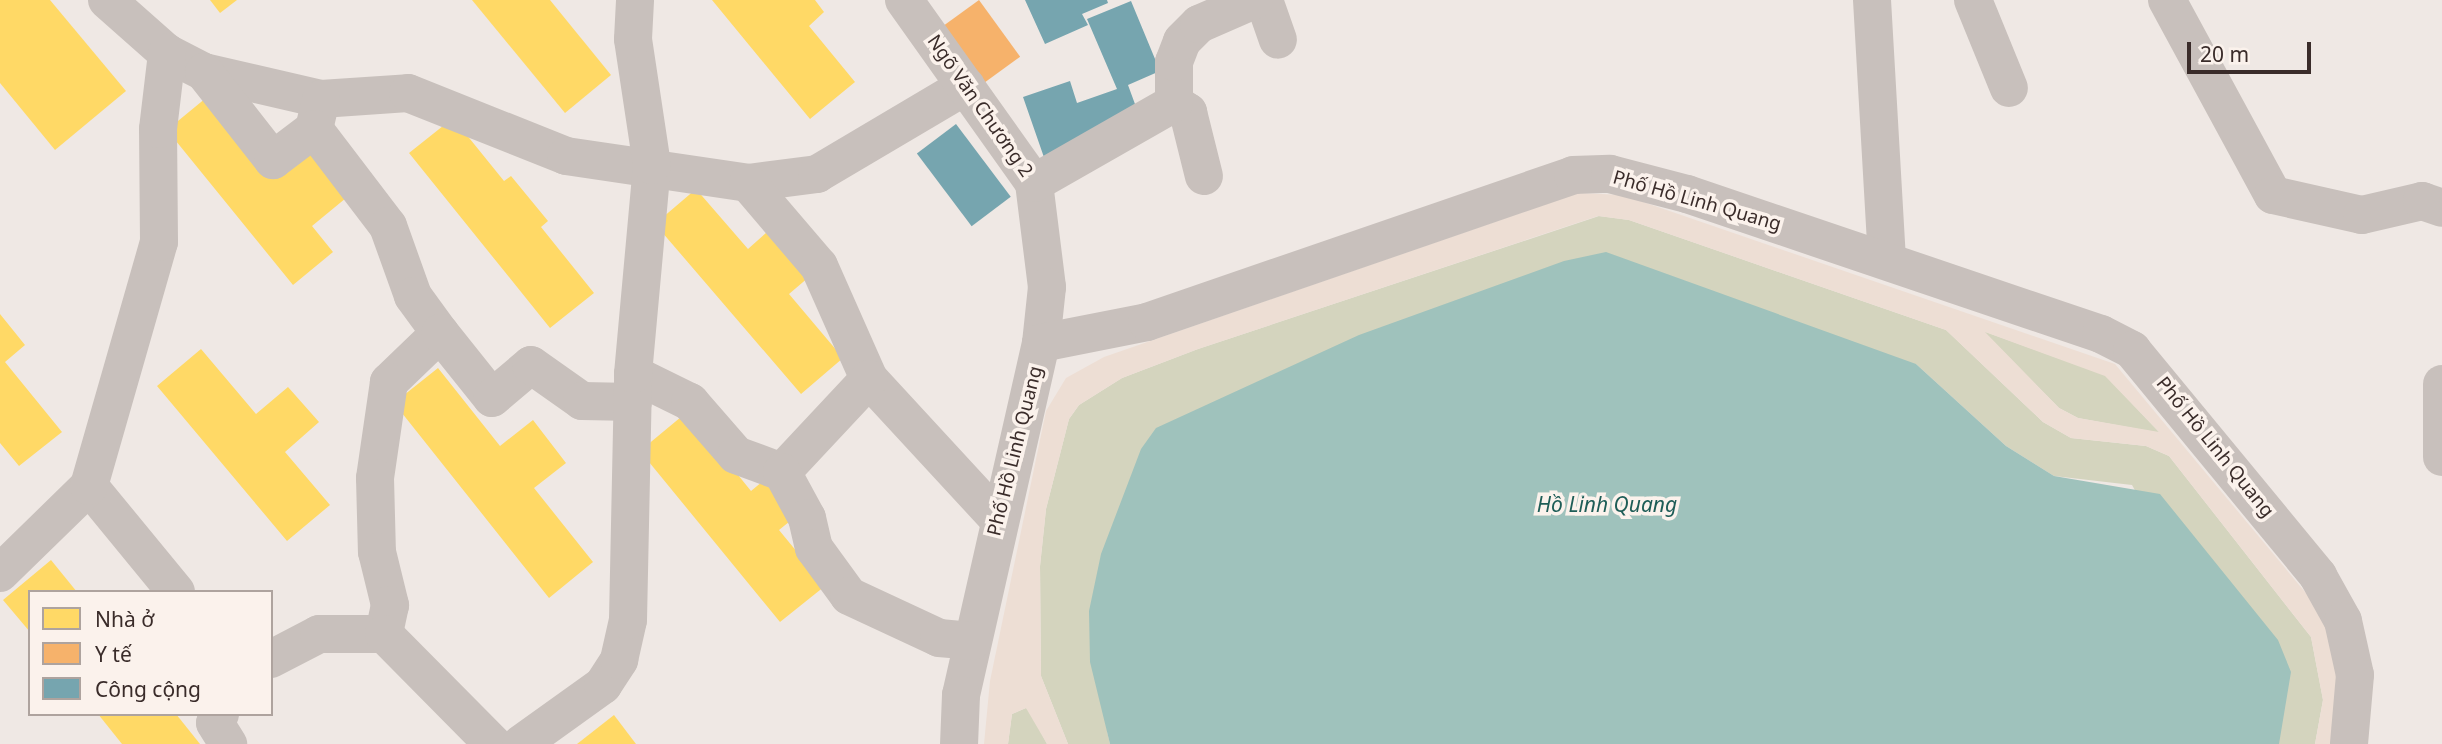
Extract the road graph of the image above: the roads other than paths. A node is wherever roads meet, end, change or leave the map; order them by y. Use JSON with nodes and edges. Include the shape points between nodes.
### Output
{"nodes":[{"id":1,"x":107,"y":0,"type":"edge"},
{"id":2,"x":635,"y":0,"type":"edge"},
{"id":3,"x":904,"y":0,"type":"edge"},
{"id":4,"x":1254,"y":0,"type":"edge"},
{"id":5,"x":1264,"y":0,"type":"edge"},
{"id":6,"x":1872,"y":0,"type":"edge"},
{"id":7,"x":1973,"y":0,"type":"edge"},
{"id":8,"x":2167,"y":0,"type":"edge"},
{"id":9,"x":1212,"y":8,"type":"edge"},
{"id":10,"x":1278,"y":40,"type":"dead end"},
{"id":11,"x":167,"y":53,"type":"junction"},
{"id":12,"x":204,"y":72,"type":"junction"},
{"id":13,"x":966,"y":86,"type":"junction"},
{"id":14,"x":2010,"y":88,"type":"dead end"},
{"id":15,"x":1174,"y":103,"type":"junction"},
{"id":16,"x":318,"y":114,"type":"junction"},
{"id":17,"x":652,"y":164,"type":"junction"},
{"id":18,"x":1204,"y":176,"type":"dead end"},
{"id":19,"x":748,"y":183,"type":"junction"},
{"id":20,"x":1034,"y":183,"type":"junction"},
{"id":21,"x":2442,"y":208,"type":"edge"},
{"id":22,"x":1887,"y":260,"type":"junction"},
{"id":23,"x":440,"y":334,"type":"junction"},
{"id":24,"x":1041,"y":342,"type":"junction"},
{"id":25,"x":869,"y":379,"type":"junction"},
{"id":26,"x":2442,"y":384,"type":"edge"},
{"id":27,"x":633,"y":388,"type":"junction"},
{"id":28,"x":2442,"y":457,"type":"edge"},
{"id":29,"x":782,"y":472,"type":"junction"},
{"id":30,"x":89,"y":486,"type":"junction"},
{"id":31,"x":998,"y":519,"type":"junction"},
{"id":32,"x":0,"y":573,"type":"edge"},
{"id":33,"x":174,"y":590,"type":"edge"},
{"id":34,"x":384,"y":634,"type":"junction"},
{"id":35,"x":972,"y":641,"type":"junction"},
{"id":36,"x":273,"y":658,"type":"edge"},
{"id":37,"x":219,"y":716,"type":"edge"},
{"id":38,"x":228,"y":744,"type":"edge"},
{"id":39,"x":493,"y":744,"type":"edge"},
{"id":40,"x":521,"y":744,"type":"edge"},
{"id":41,"x":959,"y":744,"type":"edge"},
{"id":42,"x":2349,"y":744,"type":"edge"}],
"edges":[{"from":1,"to":11,"type":"street"},
{"from":2,"to":17,"type":"street","via":[[633,39]]},
{"from":3,"to":13,"type":"street","name":"Ngõ Văn Chương 2"},
{"from":4,"to":9,"type":"street"},
{"from":5,"to":10,"type":"street"},
{"from":6,"to":22,"type":"street"},
{"from":7,"to":14,"type":"street"},
{"from":8,"to":21,"type":"street","via":[[2273,195],[2362,215],[2422,201]]},
{"from":9,"to":15,"type":"street","via":[[1182,41],[1174,61]]},
{"from":11,"to":12,"type":"street"},
{"from":11,"to":30,"type":"street","via":[[158,129],[159,242]]},
{"from":12,"to":16,"type":"street"},
{"from":12,"to":16,"type":"street","via":[[273,160]]},
{"from":13,"to":19,"type":"street","via":[[817,174]]},
{"from":13,"to":20,"type":"street","name":"Ngõ Văn Chương 2"},
{"from":15,"to":18,"type":"street","via":[[1188,112]]},
{"from":15,"to":20,"type":"street"},
{"from":16,"to":17,"type":"street","via":[[408,93],[566,156]]},
{"from":16,"to":23,"type":"street","via":[[388,226],[413,296]]},
{"from":17,"to":19,"type":"street"},
{"from":17,"to":27,"type":"street"},
{"from":19,"to":25,"type":"street","via":[[819,266]]},
{"from":20,"to":24,"type":"street","name":"Ngõ Văn Chương 2","via":[[1047,288]]},
{"from":22,"to":24,"type":"street","name":"Phố Hồ Linh Quang","via":[[1646,183],[1610,174],[1573,175],[1147,322]]},
{"from":22,"to":42,"type":"street","name":"Phố Hồ Linh Quang","via":[[2101,334],[2155,373],[2318,576],[2343,621],[2355,675]]},
{"from":23,"to":27,"type":"street","via":[[492,398],[531,365],[582,401]]},
{"from":23,"to":34,"type":"street","via":[[389,382],[375,478],[377,552],[390,605]]},
{"from":24,"to":31,"type":"street","name":"Phố Hồ Linh Quang"},
{"from":25,"to":29,"type":"street"},
{"from":25,"to":31,"type":"street"},
{"from":26,"to":28,"type":"street"},
{"from":27,"to":29,"type":"street","via":[[690,402],[736,455]]},
{"from":27,"to":40,"type":"street","via":[[628,620],[619,660],[603,685]]},
{"from":29,"to":35,"type":"street","via":[[807,518],[814,548],[849,596],[930,635]]},
{"from":30,"to":32,"type":"street"},
{"from":30,"to":33,"type":"street"},
{"from":31,"to":35,"type":"street","name":"Phố Hồ Linh Quang"},
{"from":34,"to":36,"type":"street","via":[[319,634]]},
{"from":34,"to":39,"type":"street"},
{"from":35,"to":41,"type":"street","name":"Phố Hồ Linh Quang"},
{"from":37,"to":38,"type":"street","via":[[215,723]]}]}
